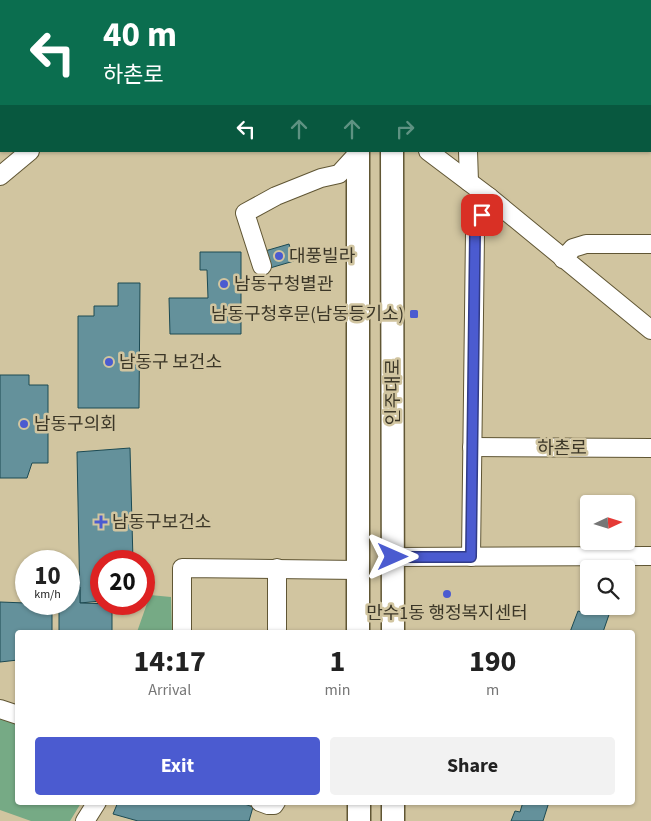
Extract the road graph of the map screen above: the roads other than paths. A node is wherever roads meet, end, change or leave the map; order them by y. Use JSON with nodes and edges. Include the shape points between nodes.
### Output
{"nodes":[{"id":1,"x":29,"y":152,"type":"edge"},
{"id":2,"x":358,"y":152,"type":"edge"},
{"id":3,"x":392,"y":152,"type":"edge"},
{"id":4,"x":429,"y":152,"type":"edge"},
{"id":5,"x":468,"y":152,"type":"edge"},
{"id":6,"x":0,"y":176,"type":"edge"},
{"id":7,"x":469,"y":182,"type":"junction"},
{"id":8,"x":489,"y":197,"type":"junction"},
{"id":9,"x":651,"y":244,"type":"edge"},
{"id":10,"x":562,"y":259,"type":"junction"},
{"id":11,"x":262,"y":266,"type":"dead end"},
{"id":12,"x":651,"y":330,"type":"edge"},
{"id":13,"x":472,"y":447,"type":"junction"},
{"id":14,"x":651,"y":448,"type":"edge"},
{"id":15,"x":651,"y":556,"type":"edge"},
{"id":16,"x":393,"y":557,"type":"junction"},
{"id":17,"x":471,"y":557,"type":"junction"},
{"id":18,"x":277,"y":568,"type":"junction"},
{"id":19,"x":358,"y":570,"type":"junction"},
{"id":20,"x":182,"y":630,"type":"edge"},
{"id":21,"x":277,"y":630,"type":"edge"},
{"id":22,"x":358,"y":630,"type":"edge"},
{"id":23,"x":393,"y":630,"type":"edge"},
{"id":24,"x":0,"y":709,"type":"edge"},
{"id":25,"x":15,"y":714,"type":"edge"},
{"id":26,"x":95,"y":805,"type":"edge"},
{"id":27,"x":359,"y":805,"type":"edge"},
{"id":28,"x":393,"y":805,"type":"edge"},
{"id":29,"x":85,"y":821,"type":"edge"},
{"id":30,"x":359,"y":821,"type":"edge"},
{"id":31,"x":393,"y":821,"type":"edge"}],
"edges":[{"from":1,"to":6,"type":"street"},
{"from":2,"to":11,"type":"street","name":"인주대로","via":[[339,174],[276,196],[244,213]]},
{"from":2,"to":19,"type":"main road","name":"인주대로"},
{"from":3,"to":16,"type":"main road","name":"인주대로"},
{"from":4,"to":7,"type":"street"},
{"from":5,"to":7,"type":"street"},
{"from":7,"to":8,"type":"street"},
{"from":8,"to":10,"type":"street"},
{"from":8,"to":13,"type":"street","via":[[475,233]]},
{"from":9,"to":10,"type":"street","via":[[586,244],[573,248]]},
{"from":10,"to":12,"type":"street"},
{"from":13,"to":14,"type":"street","name":"하촌로"},
{"from":13,"to":17,"type":"street"},
{"from":15,"to":17,"type":"street"},
{"from":16,"to":17,"type":"street"},
{"from":16,"to":23,"type":"main road","name":"인주대로"},
{"from":18,"to":19,"type":"street"},
{"from":18,"to":20,"type":"street","via":[[182,568]]},
{"from":18,"to":21,"type":"street"},
{"from":19,"to":22,"type":"main road","name":"인주대로"},
{"from":24,"to":25,"type":"street"},
{"from":26,"to":29,"type":"street"},
{"from":27,"to":30,"type":"main road"},
{"from":28,"to":31,"type":"main road"}]}
